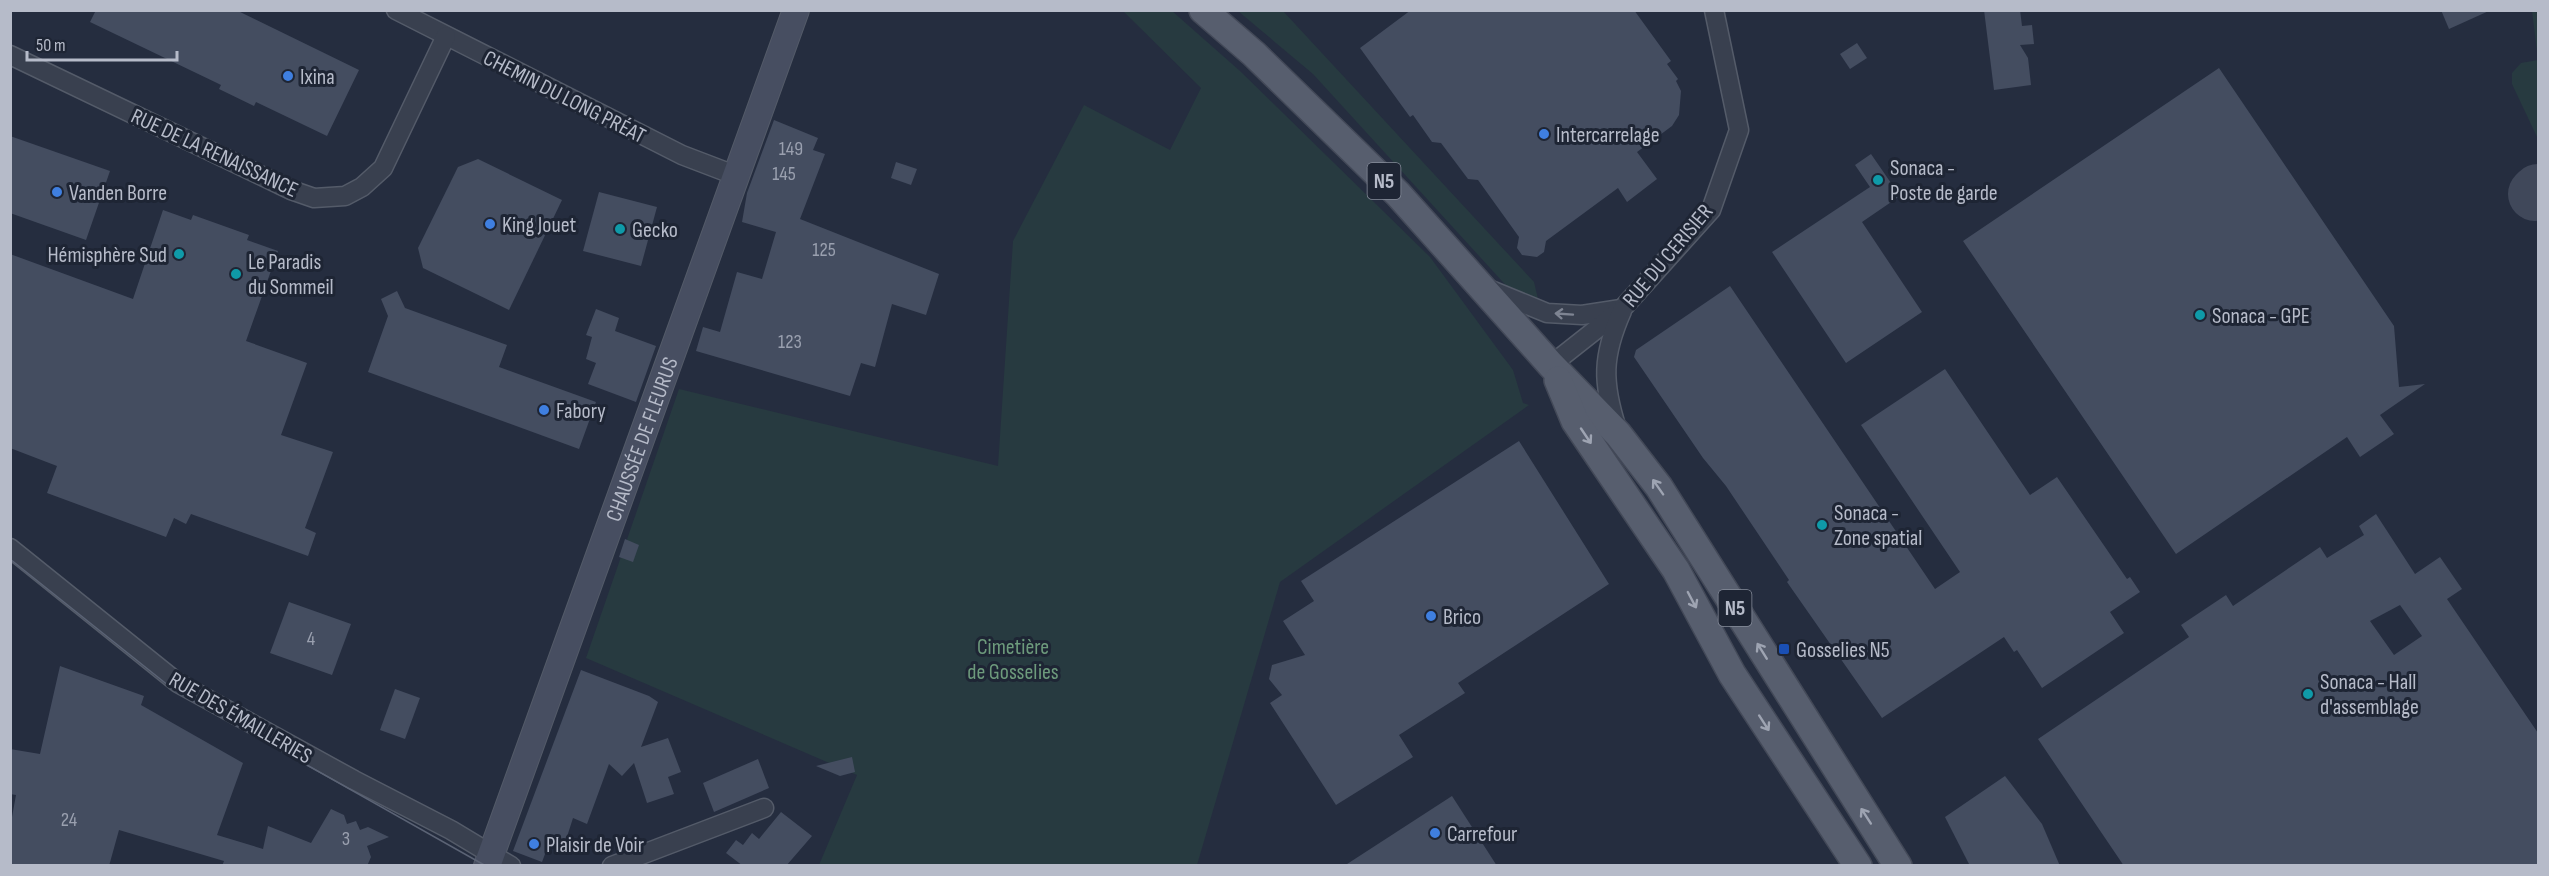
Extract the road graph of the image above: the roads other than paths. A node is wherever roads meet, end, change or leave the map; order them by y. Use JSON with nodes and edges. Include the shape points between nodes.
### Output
{"nodes":[{"id":1,"x":396,"y":10,"type":"edge"},
{"id":2,"x":796,"y":10,"type":"edge"},
{"id":3,"x":1203,"y":10,"type":"edge"},
{"id":4,"x":1714,"y":10,"type":"edge"},
{"id":5,"x":446,"y":36,"type":"junction"},
{"id":6,"x":10,"y":55,"type":"edge"},
{"id":7,"x":737,"y":176,"type":"junction"},
{"id":8,"x":1481,"y":286,"type":"junction"},
{"id":9,"x":1622,"y":309,"type":"junction"},
{"id":10,"x":1551,"y":365,"type":"junction"},
{"id":11,"x":1618,"y":434,"type":"junction"},
{"id":12,"x":10,"y":548,"type":"edge"},
{"id":13,"x":764,"y":808,"type":"dead end"},
{"id":14,"x":496,"y":862,"type":"edge"},
{"id":15,"x":612,"y":866,"type":"edge"},
{"id":16,"x":1858,"y":866,"type":"edge"},
{"id":17,"x":1898,"y":866,"type":"edge"}],
"edges":[{"from":1,"to":5,"type":"street","name":"CHEMIN DU LONG PRÉAT"},
{"from":2,"to":7,"type":"main road","name":"CHAUSSÉE DE FLEURUS"},
{"from":3,"to":8,"type":"main road","number":"N5","via":[[1398,194]]},
{"from":4,"to":9,"type":"street","name":"RUE DU CERISIER","via":[[1739,130],[1711,210]]},
{"from":5,"to":6,"type":"street","name":"RUE DE LA RENAISSANCE","via":[[383,168],[345,196],[331,198],[314,198],[291,190]]},
{"from":5,"to":7,"type":"street","name":"CHEMIN DU LONG PRÉAT","via":[[682,154]]},
{"from":7,"to":14,"type":"main road","name":"CHAUSSÉE DE FLEURUS"},
{"from":9,"to":8,"type":"street","one_way":true,"via":[[1582,315],[1547,313]]},
{"from":8,"to":10,"type":"main road","number":"N5"},
{"from":9,"to":10,"type":"street","name":"RUE DU CERISIER"},
{"from":9,"to":11,"type":"street","via":[[1605,358],[1606,394]]},
{"from":10,"to":11,"type":"main road","number":"N5"},
{"from":10,"to":16,"type":"main road","number":"N5","one_way":true,"via":[[1575,421],[1676,570],[1732,674]]},
{"from":17,"to":11,"type":"main road","number":"N5","one_way":true,"via":[[1659,488]]},
{"from":12,"to":14,"type":"street","name":"RUE DES ÉMAILLERIES","via":[[178,683],[451,830]]},
{"from":13,"to":15,"type":"street"}]}
